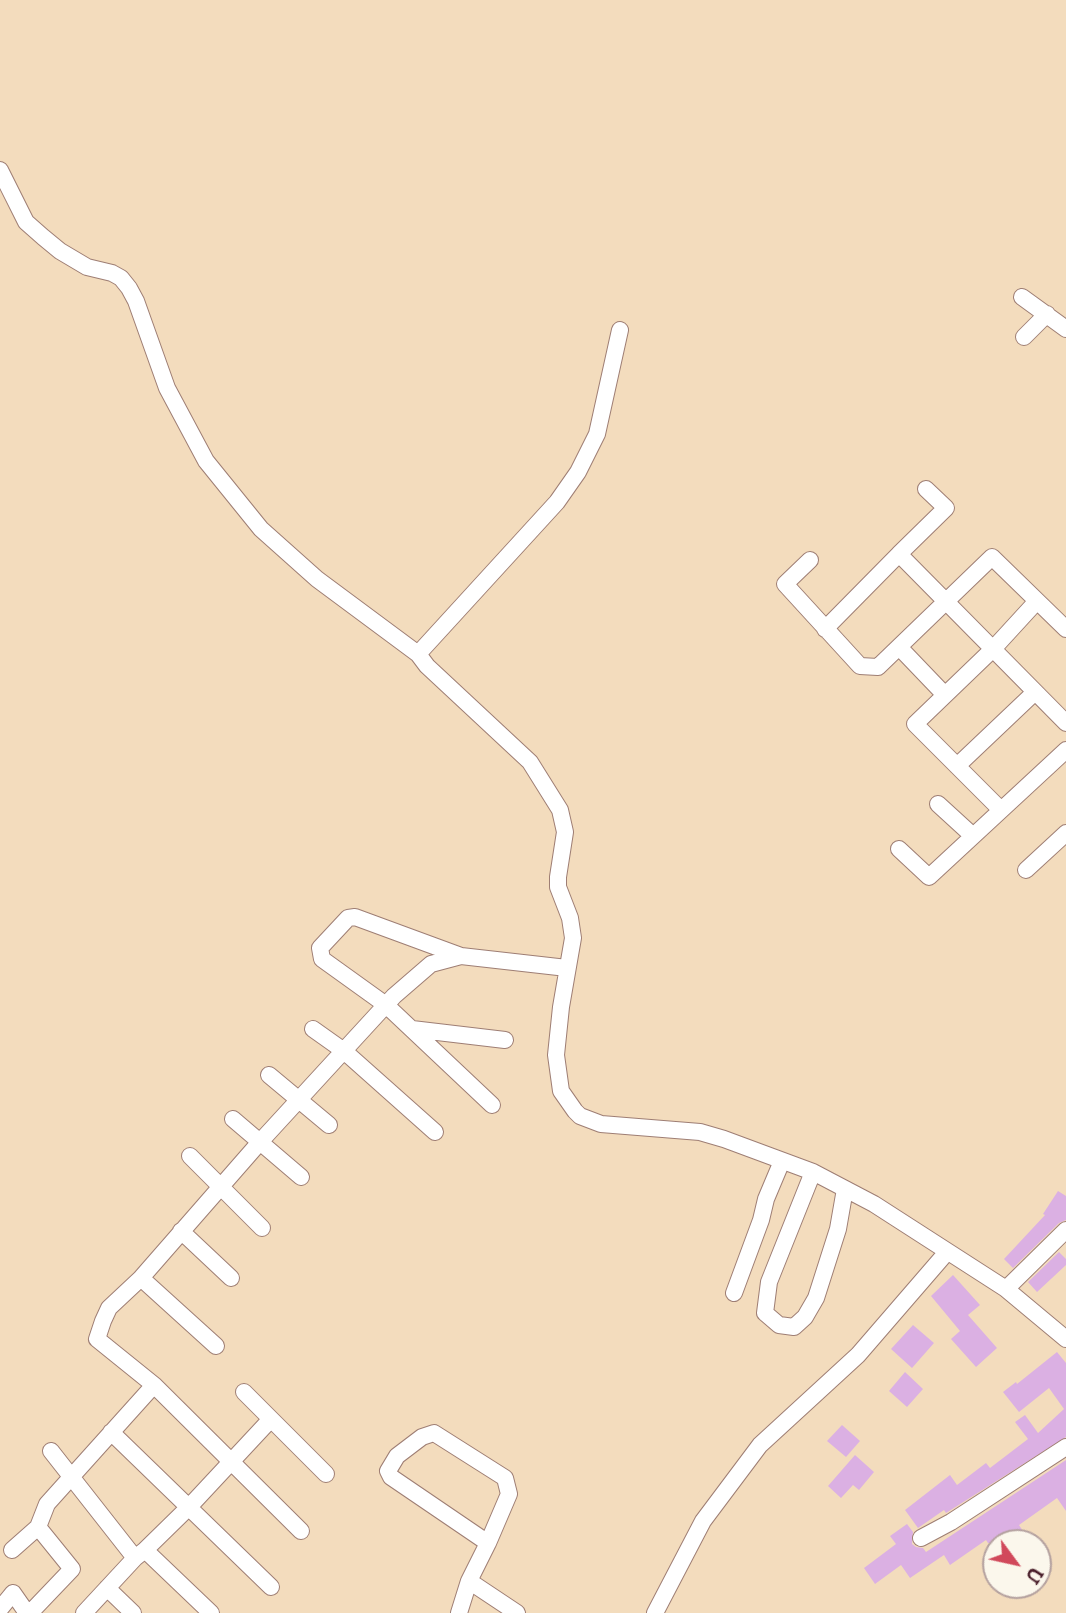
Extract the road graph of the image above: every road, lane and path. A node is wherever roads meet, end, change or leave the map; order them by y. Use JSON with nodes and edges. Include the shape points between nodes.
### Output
{"nodes":[{"id":1,"x":0,"y":170,"type":"edge"},
{"id":2,"x":1023,"y":297,"type":"dead end"},
{"id":3,"x":1047,"y":314,"type":"junction"},
{"id":4,"x":1066,"y":329,"type":"edge"},
{"id":5,"x":620,"y":330,"type":"dead end"},
{"id":6,"x":1024,"y":337,"type":"dead end"},
{"id":7,"x":926,"y":489,"type":"dead end"},
{"id":8,"x":899,"y":554,"type":"junction"},
{"id":9,"x":810,"y":560,"type":"dead end"},
{"id":10,"x":946,"y":601,"type":"junction"},
{"id":11,"x":1037,"y":601,"type":"junction"},
{"id":12,"x":825,"y":629,"type":"junction"},
{"id":13,"x":1066,"y":629,"type":"edge"},
{"id":14,"x":899,"y":647,"type":"junction"},
{"id":15,"x":993,"y":649,"type":"junction"},
{"id":16,"x":418,"y":654,"type":"junction"},
{"id":17,"x":1035,"y":692,"type":"junction"},
{"id":18,"x":945,"y":695,"type":"junction"},
{"id":19,"x":1066,"y":723,"type":"edge"},
{"id":20,"x":1064,"y":755,"type":"edge"},
{"id":21,"x":957,"y":766,"type":"junction"},
{"id":22,"x":938,"y":804,"type":"dead end"},
{"id":23,"x":1000,"y":809,"type":"junction"},
{"id":24,"x":1066,"y":833,"type":"edge"},
{"id":25,"x":972,"y":836,"type":"junction"},
{"id":26,"x":899,"y":849,"type":"dead end"},
{"id":27,"x":1026,"y":870,"type":"dead end"},
{"id":28,"x":461,"y":956,"type":"junction"},
{"id":29,"x":567,"y":968,"type":"junction"},
{"id":30,"x":386,"y":1005,"type":"junction"},
{"id":31,"x":313,"y":1029,"type":"dead end"},
{"id":32,"x":412,"y":1029,"type":"junction"},
{"id":33,"x":505,"y":1040,"type":"dead end"},
{"id":34,"x":344,"y":1051,"type":"junction"},
{"id":35,"x":269,"y":1075,"type":"dead end"},
{"id":36,"x":300,"y":1099,"type":"junction"},
{"id":37,"x":492,"y":1105,"type":"dead end"},
{"id":38,"x":233,"y":1119,"type":"dead end"},
{"id":39,"x":329,"y":1125,"type":"dead end"},
{"id":40,"x":435,"y":1132,"type":"dead end"},
{"id":41,"x":260,"y":1143,"type":"junction"},
{"id":42,"x":190,"y":1156,"type":"dead end"},
{"id":43,"x":782,"y":1161,"type":"junction"},
{"id":44,"x":813,"y":1172,"type":"junction"},
{"id":45,"x":301,"y":1177,"type":"dead end"},
{"id":46,"x":220,"y":1186,"type":"junction"},
{"id":47,"x":845,"y":1189,"type":"junction"},
{"id":48,"x":262,"y":1228,"type":"dead end"},
{"id":49,"x":1066,"y":1230,"type":"edge"},
{"id":50,"x":181,"y":1231,"type":"junction"},
{"id":51,"x":947,"y":1251,"type":"junction"},
{"id":52,"x":141,"y":1278,"type":"junction"},
{"id":53,"x":231,"y":1278,"type":"dead end"},
{"id":54,"x":1006,"y":1289,"type":"junction"},
{"id":55,"x":734,"y":1293,"type":"dead end"},
{"id":56,"x":1066,"y":1339,"type":"edge"},
{"id":57,"x":216,"y":1346,"type":"dead end"},
{"id":58,"x":154,"y":1385,"type":"junction"},
{"id":59,"x":244,"y":1392,"type":"dead end"},
{"id":60,"x":271,"y":1419,"type":"junction"},
{"id":61,"x":111,"y":1433,"type":"junction"},
{"id":62,"x":1066,"y":1447,"type":"edge"},
{"id":63,"x":51,"y":1451,"type":"dead end"},
{"id":64,"x":230,"y":1461,"type":"junction"},
{"id":65,"x":326,"y":1474,"type":"dead end"},
{"id":66,"x":72,"y":1476,"type":"junction"},
{"id":67,"x":189,"y":1507,"type":"junction"},
{"id":68,"x":38,"y":1527,"type":"junction"},
{"id":69,"x":301,"y":1531,"type":"dead end"},
{"id":70,"x":921,"y":1538,"type":"dead end"},
{"id":71,"x":488,"y":1543,"type":"junction"},
{"id":72,"x":12,"y":1550,"type":"dead end"},
{"id":73,"x":140,"y":1554,"type":"junction"},
{"id":74,"x":469,"y":1581,"type":"junction"},
{"id":75,"x":271,"y":1587,"type":"dead end"},
{"id":76,"x":107,"y":1588,"type":"junction"},
{"id":77,"x":0,"y":1609,"type":"edge"},
{"id":78,"x":29,"y":1613,"type":"edge"},
{"id":79,"x":84,"y":1613,"type":"edge"},
{"id":80,"x":133,"y":1613,"type":"edge"},
{"id":81,"x":211,"y":1613,"type":"edge"},
{"id":82,"x":459,"y":1613,"type":"edge"},
{"id":83,"x":517,"y":1613,"type":"edge"},
{"id":84,"x":655,"y":1613,"type":"edge"}],
"edges":[{"from":1,"to":16,"type":"street","via":[[34,230],[60,251],[87,267],[112,273],[129,288],[167,388],[206,461],[261,529],[317,579]]},
{"from":2,"to":3,"type":"street"},
{"from":3,"to":4,"type":"street"},
{"from":3,"to":6,"type":"street"},
{"from":5,"to":16,"type":"street","via":[[597,434],[578,471],[557,502]]},
{"from":7,"to":8,"type":"street","via":[[946,508]]},
{"from":8,"to":10,"type":"street"},
{"from":8,"to":12,"type":"street"},
{"from":9,"to":12,"type":"street","via":[[785,584]]},
{"from":10,"to":11,"type":"street","via":[[992,558]]},
{"from":10,"to":14,"type":"street"},
{"from":10,"to":15,"type":"street"},
{"from":11,"to":13,"type":"street"},
{"from":11,"to":15,"type":"street"},
{"from":12,"to":14,"type":"street","via":[[860,666],[878,667]]},
{"from":14,"to":18,"type":"street"},
{"from":15,"to":17,"type":"street"},
{"from":15,"to":18,"type":"street"},
{"from":16,"to":29,"type":"street","via":[[530,762],[560,810],[565,832],[558,887],[573,938]]},
{"from":17,"to":19,"type":"street"},
{"from":17,"to":21,"type":"street"},
{"from":18,"to":21,"type":"street","via":[[915,724]]},
{"from":20,"to":23,"type":"street"},
{"from":21,"to":23,"type":"street"},
{"from":22,"to":25,"type":"street"},
{"from":23,"to":25,"type":"street"},
{"from":24,"to":27,"type":"street"},
{"from":25,"to":26,"type":"street","via":[[929,877]]},
{"from":28,"to":29,"type":"street"},
{"from":28,"to":30,"type":"street","via":[[431,964]]},
{"from":28,"to":30,"type":"street","via":[[348,918],[320,948],[322,959]]},
{"from":29,"to":43,"type":"street","via":[[556,1055],[561,1091],[580,1116],[601,1124],[700,1132]]},
{"from":30,"to":32,"type":"street"},
{"from":30,"to":34,"type":"street"},
{"from":31,"to":34,"type":"street"},
{"from":32,"to":33,"type":"street"},
{"from":32,"to":37,"type":"street"},
{"from":34,"to":36,"type":"street"},
{"from":34,"to":40,"type":"street"},
{"from":35,"to":36,"type":"street"},
{"from":36,"to":39,"type":"street"},
{"from":36,"to":41,"type":"street"},
{"from":38,"to":41,"type":"street"},
{"from":41,"to":45,"type":"street"},
{"from":41,"to":46,"type":"street"},
{"from":42,"to":46,"type":"street"},
{"from":43,"to":44,"type":"street"},
{"from":43,"to":55,"type":"street"},
{"from":44,"to":47,"type":"street"},
{"from":44,"to":47,"type":"street","via":[[769,1282],[765,1313],[779,1325],[794,1327],[816,1298],[838,1229]]},
{"from":46,"to":48,"type":"street"},
{"from":46,"to":50,"type":"street"},
{"from":47,"to":51,"type":"street"},
{"from":49,"to":54,"type":"street"},
{"from":50,"to":52,"type":"street"},
{"from":50,"to":53,"type":"street"},
{"from":51,"to":54,"type":"street"},
{"from":51,"to":84,"type":"street","via":[[858,1356],[760,1445],[703,1521]]},
{"from":52,"to":57,"type":"street"},
{"from":52,"to":58,"type":"street","via":[[109,1308],[97,1339]]},
{"from":54,"to":56,"type":"street"},
{"from":58,"to":61,"type":"street"},
{"from":58,"to":64,"type":"street"},
{"from":59,"to":60,"type":"street"},
{"from":60,"to":64,"type":"street"},
{"from":60,"to":65,"type":"street"},
{"from":61,"to":66,"type":"street"},
{"from":61,"to":67,"type":"street"},
{"from":62,"to":70,"type":"street"},
{"from":63,"to":66,"type":"street"},
{"from":64,"to":67,"type":"street"},
{"from":64,"to":69,"type":"street"},
{"from":66,"to":68,"type":"street","via":[[47,1504]]},
{"from":66,"to":73,"type":"street"},
{"from":67,"to":73,"type":"street"},
{"from":67,"to":75,"type":"street"},
{"from":68,"to":72,"type":"street"},
{"from":68,"to":78,"type":"street","via":[[72,1569]]},
{"from":71,"to":71,"type":"street","via":[[509,1494],[505,1478],[434,1433],[397,1456],[388,1471],[391,1477]]},
{"from":71,"to":74,"type":"street"},
{"from":73,"to":76,"type":"street"},
{"from":73,"to":81,"type":"street"},
{"from":74,"to":82,"type":"street"},
{"from":74,"to":83,"type":"street"},
{"from":76,"to":79,"type":"street"},
{"from":76,"to":80,"type":"street"},
{"from":77,"to":78,"type":"street","via":[[13,1593]]}]}
